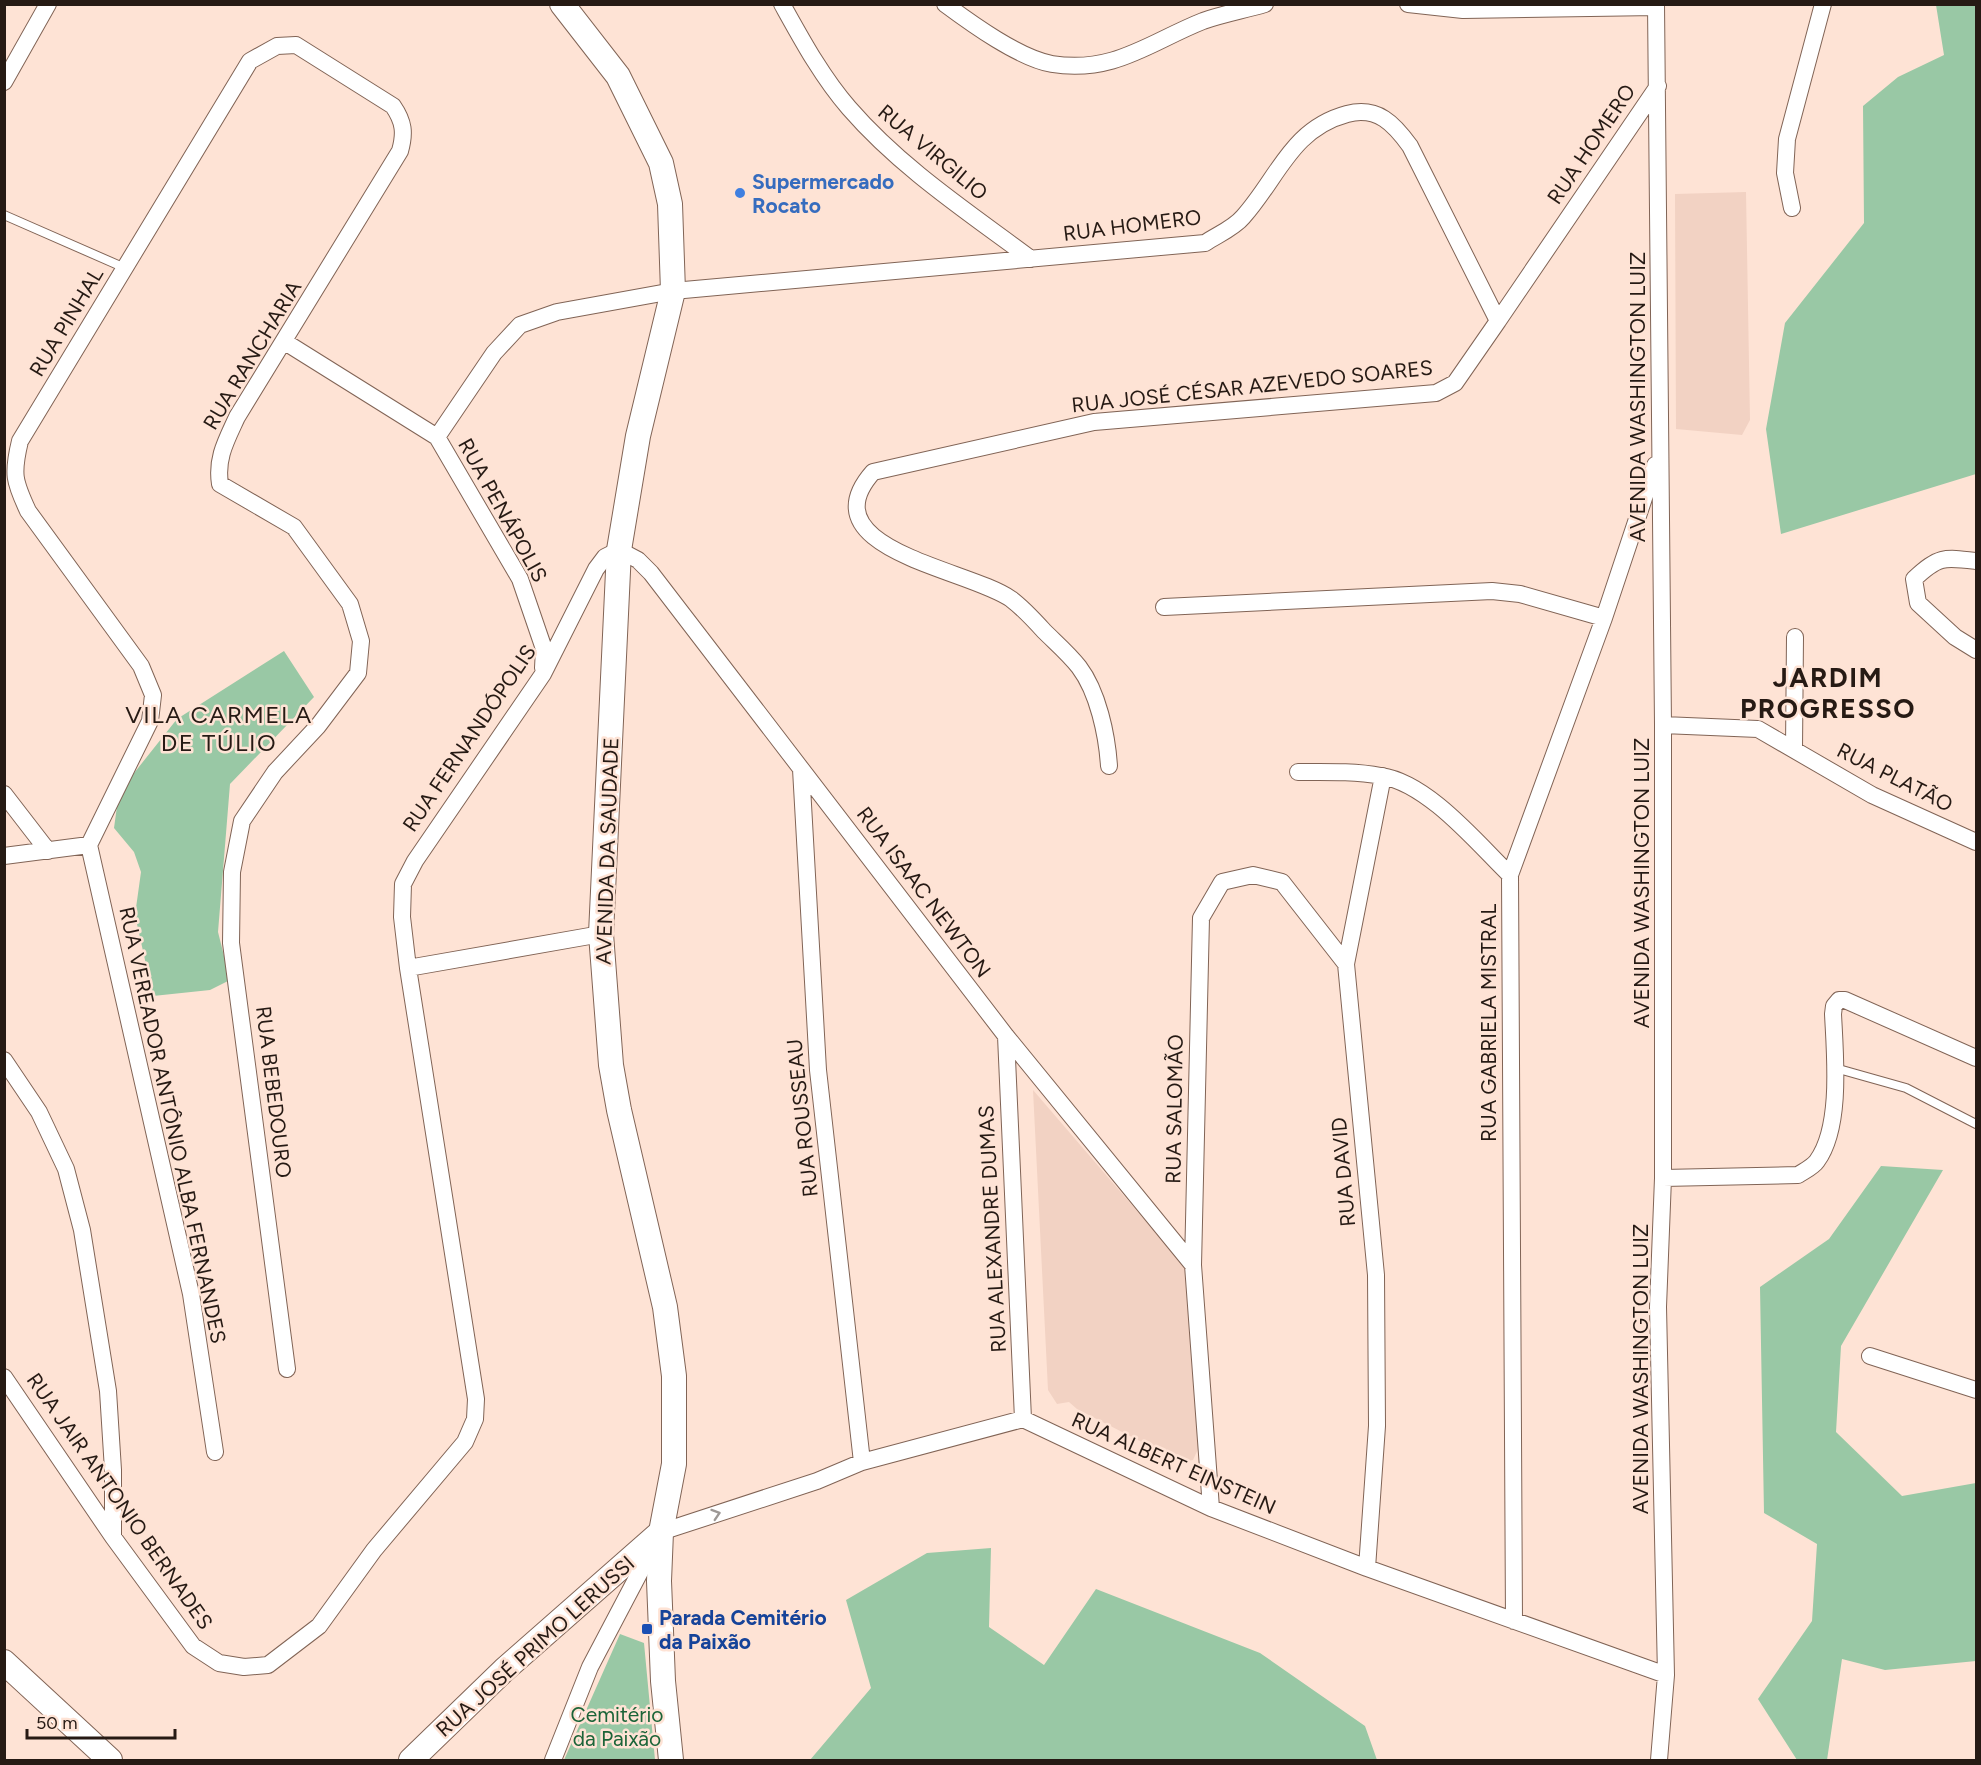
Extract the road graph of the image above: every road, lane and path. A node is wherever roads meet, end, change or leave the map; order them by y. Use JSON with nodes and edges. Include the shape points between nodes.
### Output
{"nodes":[{"id":1,"x":48,"y":4,"type":"edge"},
{"id":2,"x":562,"y":4,"type":"edge"},
{"id":3,"x":782,"y":4,"type":"edge"},
{"id":4,"x":945,"y":4,"type":"edge"},
{"id":5,"x":1265,"y":4,"type":"edge"},
{"id":6,"x":1408,"y":4,"type":"edge"},
{"id":7,"x":1823,"y":4,"type":"edge"},
{"id":8,"x":1656,"y":6,"type":"edge"},
{"id":9,"x":250,"y":61,"type":"joint"},
{"id":10,"x":4,"y":82,"type":"edge"},
{"id":11,"x":1658,"y":86,"type":"junction"},
{"id":12,"x":1792,"y":208,"type":"dead end"},
{"id":13,"x":4,"y":215,"type":"edge"},
{"id":14,"x":1031,"y":259,"type":"junction"},
{"id":15,"x":125,"y":268,"type":"junction"},
{"id":16,"x":673,"y":291,"type":"junction"},
{"id":17,"x":1498,"y":321,"type":"junction"},
{"id":18,"x":285,"y":342,"type":"junction"},
{"id":19,"x":437,"y":437,"type":"junction"},
{"id":20,"x":1659,"y":451,"type":"junction"},
{"id":21,"x":619,"y":550,"type":"junction"},
{"id":22,"x":1977,"y":561,"type":"edge"},
{"id":23,"x":1164,"y":607,"type":"dead end"},
{"id":24,"x":1604,"y":618,"type":"junction"},
{"id":25,"x":1795,"y":637,"type":"dead end"},
{"id":26,"x":1977,"y":650,"type":"edge"},
{"id":27,"x":543,"y":675,"type":"junction"},
{"id":28,"x":1663,"y":725,"type":"junction"},
{"id":29,"x":1794,"y":748,"type":"junction"},
{"id":30,"x":1109,"y":766,"type":"dead end"},
{"id":31,"x":801,"y":769,"type":"junction"},
{"id":32,"x":1298,"y":772,"type":"dead end"},
{"id":33,"x":1383,"y":776,"type":"junction"},
{"id":34,"x":4,"y":794,"type":"edge"},
{"id":35,"x":242,"y":821,"type":"joint"},
{"id":36,"x":1977,"y":842,"type":"edge"},
{"id":37,"x":89,"y":845,"type":"junction"},
{"id":38,"x":48,"y":851,"type":"junction"},
{"id":39,"x":4,"y":856,"type":"edge"},
{"id":40,"x":1510,"y":875,"type":"junction"},
{"id":41,"x":601,"y":934,"type":"junction"},
{"id":42,"x":1346,"y":964,"type":"junction"},
{"id":43,"x":408,"y":968,"type":"junction"},
{"id":44,"x":1006,"y":1036,"type":"junction"},
{"id":45,"x":1977,"y":1058,"type":"edge"},
{"id":46,"x":4,"y":1060,"type":"edge"},
{"id":47,"x":1835,"y":1068,"type":"junction"},
{"id":48,"x":1977,"y":1124,"type":"edge"},
{"id":49,"x":1663,"y":1178,"type":"junction"},
{"id":50,"x":1193,"y":1265,"type":"junction"},
{"id":51,"x":1869,"y":1356,"type":"dead end"},
{"id":52,"x":287,"y":1369,"type":"dead end"},
{"id":53,"x":4,"y":1377,"type":"edge"},
{"id":54,"x":1977,"y":1390,"type":"edge"},
{"id":55,"x":1023,"y":1419,"type":"junction"},
{"id":56,"x":215,"y":1452,"type":"dead end"},
{"id":57,"x":862,"y":1462,"type":"junction"},
{"id":58,"x":1211,"y":1508,"type":"junction"},
{"id":59,"x":661,"y":1532,"type":"junction"},
{"id":60,"x":113,"y":1537,"type":"junction"},
{"id":61,"x":1367,"y":1568,"type":"junction"},
{"id":62,"x":1514,"y":1621,"type":"junction"},
{"id":63,"x":4,"y":1662,"type":"edge"},
{"id":64,"x":267,"y":1665,"type":"joint"},
{"id":65,"x":1666,"y":1675,"type":"junction"},
{"id":66,"x":110,"y":1761,"type":"edge"},
{"id":67,"x":411,"y":1761,"type":"edge"},
{"id":68,"x":553,"y":1761,"type":"edge"},
{"id":69,"x":671,"y":1761,"type":"edge"},
{"id":70,"x":1659,"y":1761,"type":"edge"}],
"edges":[{"from":1,"to":10,"type":"street"},
{"from":2,"to":16,"type":"main road","name":"AVENIDA DA SAUDADE","via":[[618,76],[661,163],[670,204]]},
{"from":3,"to":14,"type":"street","name":"RUA VIRGILIO","via":[[848,107],[897,157]]},
{"from":4,"to":5,"type":"street","via":[[1002,43],[1050,64],[1083,66],[1120,60],[1204,21]]},
{"from":6,"to":8,"type":"street","via":[[1463,10]]},
{"from":7,"to":12,"type":"street","via":[[1787,140],[1785,173]]},
{"from":8,"to":11,"type":"street","name":"AVENIDA WASHINGTON LUIZ"},
{"from":9,"to":15,"type":"street","name":"RUA PINHAL"},
{"from":9,"to":18,"type":"street","name":"RUA RANCHARIA","via":[[277,46],[296,45],[393,106],[401,118],[404,136],[400,151]]},
{"from":11,"to":17,"type":"street","name":"RUA HOMERO"},
{"from":11,"to":20,"type":"street","name":"AVENIDA WASHINGTON LUIZ"},
{"from":13,"to":15,"type":"lane"},
{"from":14,"to":16,"type":"street","name":"RUA HOMERO"},
{"from":14,"to":17,"type":"street","name":"RUA HOMERO","via":[[1205,243],[1242,219],[1301,137],[1329,119],[1361,110],[1392,122],[1410,146]]},
{"from":15,"to":37,"type":"street","name":"RUA PINHAL","via":[[20,441],[15,462],[15,484],[28,510],[141,666],[153,695],[150,721]]},
{"from":16,"to":19,"type":"street","name":"RUA HOMERO","via":[[557,312],[520,325],[494,353]]},
{"from":16,"to":21,"type":"main road","name":"AVENIDA DA SAUDADE","via":[[638,436]]},
{"from":17,"to":30,"type":"street","name":"RUA JOSÉ CÉSAR AZEVEDO SOARES","via":[[1455,383],[1436,393],[1094,422],[873,472],[860,487],[855,508],[865,530],[887,548],[981,582],[1011,599],[1079,668],[1096,704]]},
{"from":18,"to":19,"type":"street","name":"RUA PENÁPOLIS"},
{"from":18,"to":35,"type":"street","name":"RUA RANCHARIA","via":[[237,417],[220,453],[220,484],[294,527],[350,604],[362,641],[358,673],[318,726],[275,772]]},
{"from":19,"to":27,"type":"street","name":"RUA PENÁPOLIS","via":[[520,579],[544,649]]},
{"from":20,"to":24,"type":"street","name":"RUA GABRIELA MISTRAL"},
{"from":20,"to":28,"type":"street","name":"AVENIDA WASHINGTON LUIZ"},
{"from":21,"to":27,"type":"street","name":"RUA FERNANDÓPOLIS","via":[[605,557],[596,569]]},
{"from":21,"to":31,"type":"street","name":"RUA ISAAC NEWTON","via":[[651,573]]},
{"from":21,"to":41,"type":"main road","name":"AVENIDA DA SAUDADE"},
{"from":22,"to":26,"type":"street","via":[[1947,557],[1914,579],[1918,603],[1955,637]]},
{"from":23,"to":24,"type":"street","via":[[1492,591],[1520,594]]},
{"from":24,"to":40,"type":"street","name":"RUA GABRIELA MISTRAL"},
{"from":25,"to":29,"type":"street"},
{"from":27,"to":43,"type":"street","name":"RUA FERNANDÓPOLIS","via":[[403,884]]},
{"from":28,"to":29,"type":"street","name":"RUA PLATÃO","via":[[1758,729]]},
{"from":28,"to":49,"type":"street","name":"AVENIDA WASHINGTON LUIZ"},
{"from":29,"to":36,"type":"street","name":"RUA PLATÃO","via":[[1872,795]]},
{"from":31,"to":44,"type":"street","name":"RUA ISAAC NEWTON"},
{"from":31,"to":57,"type":"street","name":"RUA ROUSSEAU","via":[[818,1070]]},
{"from":32,"to":33,"type":"street"},
{"from":33,"to":40,"type":"street","via":[[1416,790],[1434,804]]},
{"from":33,"to":42,"type":"street","name":"RUA DAVID"},
{"from":34,"to":38,"type":"street"},
{"from":35,"to":52,"type":"street","name":"RUA BEBEDOURO","via":[[232,872],[231,944]]},
{"from":37,"to":38,"type":"street"},
{"from":37,"to":56,"type":"street","name":"RUA VEREADOR ANTÔNIO ALBA FERNANDES","via":[[191,1294]]},
{"from":38,"to":39,"type":"street"},
{"from":40,"to":62,"type":"street","name":"RUA GABRIELA MISTRAL"},
{"from":41,"to":43,"type":"street"},
{"from":41,"to":59,"type":"main road","name":"AVENIDA DA SAUDADE","via":[[611,1065],[665,1307],[674,1376],[674,1464]]},
{"from":42,"to":50,"type":"street","name":"RUA SALOMÃO","via":[[1282,882],[1253,875],[1222,882],[1201,918]]},
{"from":42,"to":61,"type":"street","name":"RUA DAVID","via":[[1376,1275],[1377,1426]]},
{"from":43,"to":64,"type":"street","name":"RUA FERNANDÓPOLIS","via":[[472,1367],[475,1419],[465,1442],[374,1550],[319,1626]]},
{"from":44,"to":50,"type":"street","name":"RUA ISAAC NEWTON"},
{"from":44,"to":55,"type":"street","name":"RUA ALEXANDRE DUMAS"},
{"from":45,"to":47,"type":"street","via":[[1839,1000],[1834,1006]]},
{"from":46,"to":60,"type":"street","via":[[39,1112],[66,1169],[82,1230],[108,1391]]},
{"from":47,"to":48,"type":"lane","via":[[1906,1089]]},
{"from":47,"to":49,"type":"street","via":[[1828,1140],[1816,1163],[1798,1175]]},
{"from":49,"to":65,"type":"street","name":"AVENIDA WASHINGTON LUIZ","via":[[1658,1307]]},
{"from":50,"to":58,"type":"street","name":"RUA SALOMÃO"},
{"from":51,"to":54,"type":"street"},
{"from":53,"to":60,"type":"street","name":"RUA JAIR ANTONIO BERNADES"},
{"from":55,"to":57,"type":"street"},
{"from":55,"to":58,"type":"street","name":"RUA ALBERT EINSTEIN"},
{"from":59,"to":57,"type":"street","one_way":true,"via":[[817,1481]]},
{"from":58,"to":61,"type":"street","name":"RUA ALBERT EINSTEIN"},
{"from":59,"to":67,"type":"main road","name":"RUA JOSÉ PRIMO LERUSSI","via":[[504,1670]]},
{"from":59,"to":68,"type":"street","via":[[590,1668]]},
{"from":59,"to":69,"type":"main road","name":"AVENIDA DA SAUDADE","via":[[660,1632]]},
{"from":60,"to":64,"type":"street","name":"RUA JAIR ANTONIO BERNADES","via":[[193,1646],[219,1663]]},
{"from":61,"to":62,"type":"street","name":"RUA ALBERT EINSTEIN"},
{"from":62,"to":65,"type":"street","name":"RUA ALBERT EINSTEIN"},
{"from":63,"to":66,"type":"main road"},
{"from":65,"to":70,"type":"street","name":"AVENIDA WASHINGTON LUIZ"}]}
